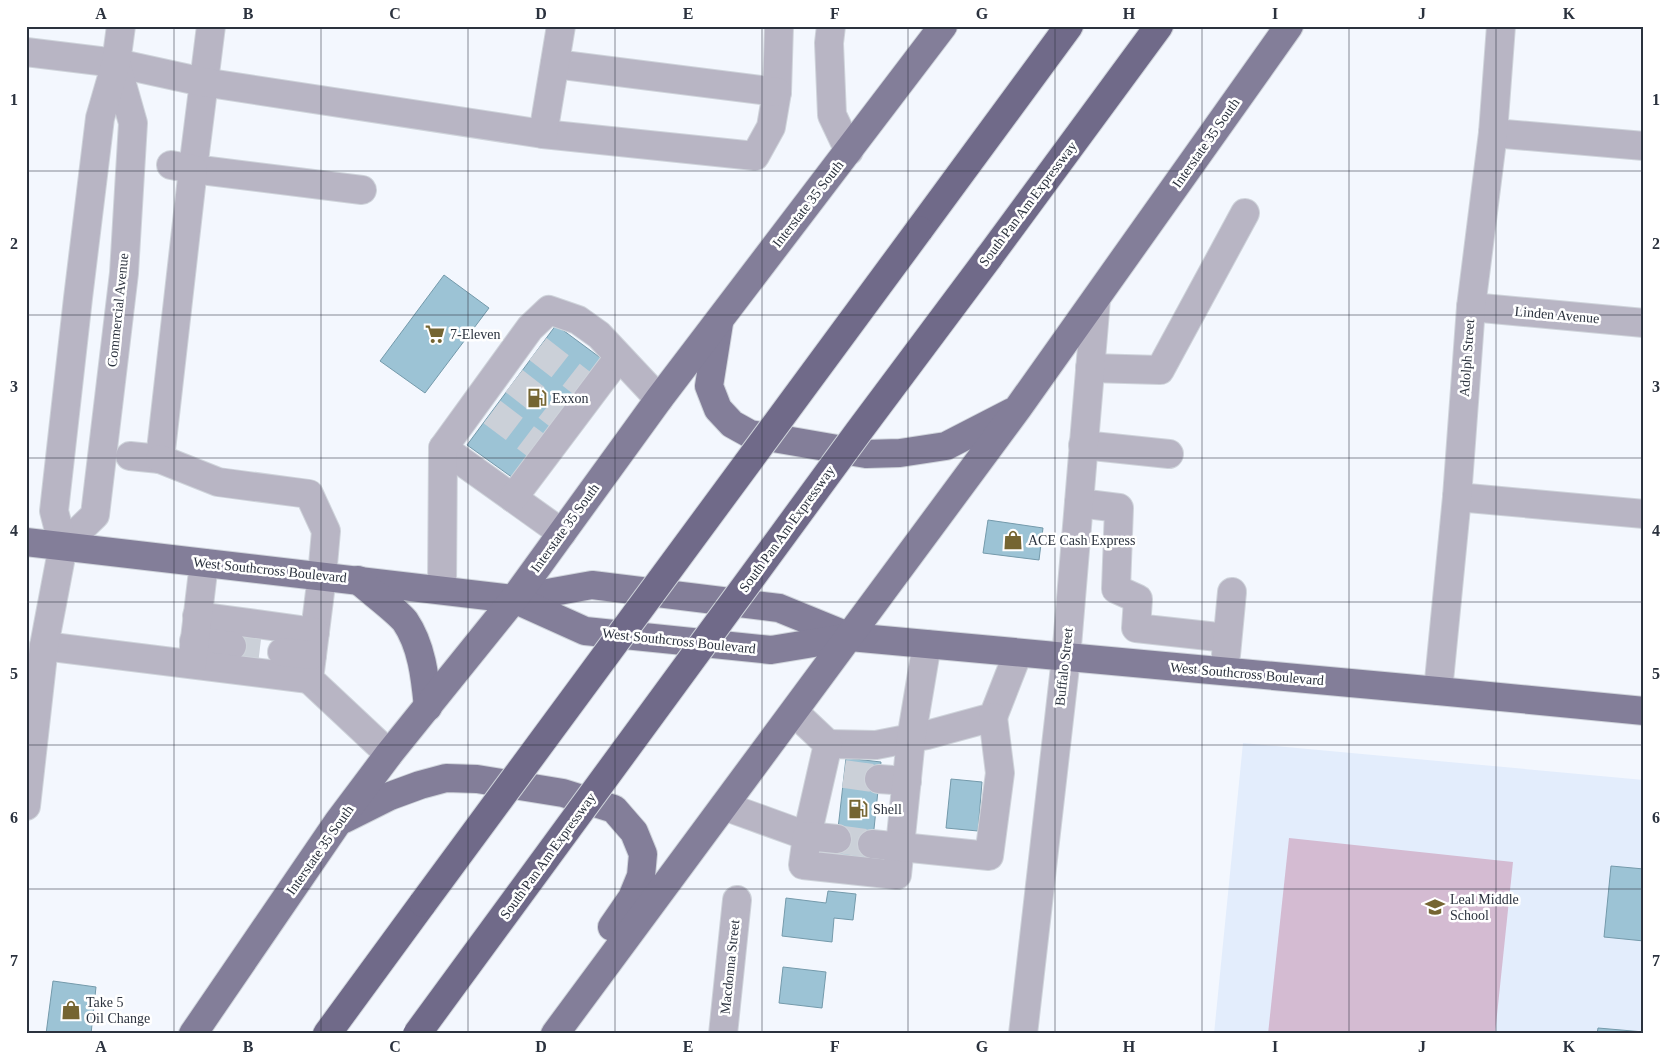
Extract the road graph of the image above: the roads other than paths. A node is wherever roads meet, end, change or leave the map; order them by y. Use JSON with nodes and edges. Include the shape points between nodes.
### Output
{"nodes":[{"id":1,"x":121,"y":26,"type":"edge"},
{"id":2,"x":211,"y":26,"type":"edge"},
{"id":3,"x":561,"y":26,"type":"edge"},
{"id":4,"x":779,"y":26,"type":"edge"},
{"id":5,"x":831,"y":26,"type":"edge"},
{"id":6,"x":943,"y":26,"type":"edge"},
{"id":7,"x":1069,"y":26,"type":"edge"},
{"id":8,"x":1159,"y":26,"type":"edge"},
{"id":9,"x":1289,"y":26,"type":"edge"},
{"id":10,"x":1500,"y":26,"type":"edge"},
{"id":11,"x":26,"y":52,"type":"edge"},
{"id":12,"x":116,"y":63,"type":"junction"},
{"id":13,"x":555,"y":64,"type":"junction"},
{"id":14,"x":203,"y":82,"type":"junction"},
{"id":15,"x":777,"y":92,"type":"junction"},
{"id":16,"x":1493,"y":133,"type":"junction"},
{"id":17,"x":543,"y":134,"type":"junction"},
{"id":18,"x":1644,"y":146,"type":"edge"},
{"id":19,"x":849,"y":151,"type":"junction"},
{"id":20,"x":182,"y":167,"type":"junction"},
{"id":21,"x":362,"y":190,"type":"dead end"},
{"id":22,"x":1245,"y":213,"type":"dead end"},
{"id":23,"x":1096,"y":299,"type":"junction"},
{"id":24,"x":1471,"y":307,"type":"junction"},
{"id":25,"x":720,"y":319,"type":"junction"},
{"id":26,"x":1644,"y":323,"type":"edge"},
{"id":27,"x":619,"y":357,"type":"junction"},
{"id":28,"x":1090,"y":368,"type":"junction"},
{"id":29,"x":659,"y":399,"type":"junction"},
{"id":30,"x":1018,"y":408,"type":"junction"},
{"id":31,"x":1084,"y":445,"type":"junction"},
{"id":32,"x":444,"y":448,"type":"junction"},
{"id":33,"x":1169,"y":454,"type":"dead end"},
{"id":34,"x":130,"y":456,"type":"dead end"},
{"id":35,"x":160,"y":458,"type":"junction"},
{"id":36,"x":1457,"y":497,"type":"junction"},
{"id":37,"x":513,"y":498,"type":"junction"},
{"id":38,"x":1079,"y":503,"type":"junction"},
{"id":39,"x":1644,"y":514,"type":"edge"},
{"id":40,"x":562,"y":533,"type":"junction"},
{"id":41,"x":26,"y":542,"type":"edge"},
{"id":42,"x":63,"y":546,"type":"junction"},
{"id":43,"x":204,"y":562,"type":"junction"},
{"id":44,"x":322,"y":576,"type":"junction"},
{"id":45,"x":358,"y":580,"type":"junction"},
{"id":46,"x":442,"y":590,"type":"junction"},
{"id":47,"x":1232,"y":592,"type":"dead end"},
{"id":48,"x":514,"y":599,"type":"junction"},
{"id":49,"x":1136,"y":628,"type":"junction"},
{"id":50,"x":850,"y":637,"type":"junction"},
{"id":51,"x":1228,"y":638,"type":"junction"},
{"id":52,"x":195,"y":640,"type":"junction"},
{"id":53,"x":927,"y":644,"type":"junction"},
{"id":54,"x":44,"y":646,"type":"junction"},
{"id":55,"x":232,"y":646,"type":"tunnel mouth"},
{"id":56,"x":282,"y":652,"type":"tunnel mouth"},
{"id":57,"x":1018,"y":652,"type":"junction"},
{"id":58,"x":312,"y":655,"type":"junction"},
{"id":59,"x":1066,"y":658,"type":"junction"},
{"id":60,"x":1132,"y":664,"type":"junction"},
{"id":61,"x":1224,"y":672,"type":"junction"},
{"id":62,"x":1438,"y":691,"type":"junction"},
{"id":63,"x":428,"y":707,"type":"junction"},
{"id":64,"x":794,"y":712,"type":"junction"},
{"id":65,"x":1644,"y":712,"type":"edge"},
{"id":66,"x":993,"y":717,"type":"junction"},
{"id":67,"x":911,"y":739,"type":"junction"},
{"id":68,"x":828,"y":744,"type":"junction"},
{"id":69,"x":389,"y":754,"type":"junction"},
{"id":70,"x":879,"y":778,"type":"tunnel mouth"},
{"id":71,"x":907,"y":780,"type":"junction"},
{"id":72,"x":26,"y":806,"type":"edge"},
{"id":73,"x":724,"y":806,"type":"junction"},
{"id":74,"x":338,"y":822,"type":"junction"},
{"id":75,"x":807,"y":836,"type":"junction"},
{"id":76,"x":837,"y":839,"type":"tunnel mouth"},
{"id":77,"x":872,"y":844,"type":"tunnel mouth"},
{"id":78,"x":900,"y":847,"type":"junction"},
{"id":79,"x":737,"y":900,"type":"dead end"},
{"id":80,"x":193,"y":1034,"type":"edge"},
{"id":81,"x":327,"y":1034,"type":"edge"},
{"id":82,"x":417,"y":1034,"type":"edge"},
{"id":83,"x":536,"y":1034,"type":"edge"},
{"id":84,"x":555,"y":1034,"type":"edge"},
{"id":85,"x":723,"y":1034,"type":"edge"},
{"id":86,"x":1023,"y":1034,"type":"edge"}],
"edges":[{"from":1,"to":12,"type":"street","name":"Commercial Avenue"},
{"from":2,"to":14,"type":"street"},
{"from":3,"to":13,"type":"street"},
{"from":4,"to":15,"type":"street"},
{"from":5,"to":19,"type":"street","via":[[832,115]]},
{"from":6,"to":19,"type":"main road","name":"Interstate 35 South"},
{"from":7,"to":81,"type":"highway","bridge":true},
{"from":8,"to":82,"type":"highway","name":"South Pan Am Expressway","bridge":true},
{"from":9,"to":23,"type":"main road","name":"Interstate 35 South"},
{"from":10,"to":16,"type":"street","name":"Adolph Street"},
{"from":11,"to":12,"type":"street"},
{"from":12,"to":14,"type":"street"},
{"from":12,"to":42,"type":"street","name":"Commercial Avenue","via":[[100,118],[54,511]]},
{"from":12,"to":42,"type":"street","name":"Commercial Avenue","via":[[133,123],[124,273],[94,515]]},
{"from":13,"to":15,"type":"street"},
{"from":13,"to":17,"type":"street"},
{"from":14,"to":17,"type":"street"},
{"from":14,"to":20,"type":"street"},
{"from":15,"to":17,"type":"street","via":[[771,127],[755,156]]},
{"from":16,"to":18,"type":"street"},
{"from":16,"to":24,"type":"street","name":"Adolph Street"},
{"from":19,"to":25,"type":"main road","name":"Interstate 35 South"},
{"from":20,"to":21,"type":"street"},
{"from":20,"to":35,"type":"street"},
{"from":22,"to":28,"type":"street","via":[[1160,370]]},
{"from":23,"to":28,"type":"street","name":"Buffalo Street"},
{"from":23,"to":30,"type":"main road","name":"Interstate 35 South"},
{"from":24,"to":26,"type":"street","name":"Linden Avenue"},
{"from":24,"to":36,"type":"street","name":"Adolph Street"},
{"from":25,"to":29,"type":"main road","name":"Interstate 35 South"},
{"from":25,"to":30,"type":"main road","via":[[709,386],[718,409],[732,424],[750,434],[866,454],[900,453],[946,446]]},
{"from":27,"to":29,"type":"street"},
{"from":27,"to":32,"type":"street","via":[[600,335],[578,320],[549,310],[530,328],[531,343],[485,406]]},
{"from":27,"to":37,"type":"street","via":[[588,388],[541,450]]},
{"from":28,"to":31,"type":"street","name":"Buffalo Street"},
{"from":29,"to":40,"type":"main road","name":"Interstate 35 South"},
{"from":30,"to":50,"type":"main road","name":"Interstate 35 South"},
{"from":31,"to":33,"type":"street"},
{"from":31,"to":38,"type":"street","name":"Buffalo Street"},
{"from":32,"to":37,"type":"street"},
{"from":32,"to":46,"type":"street"},
{"from":34,"to":35,"type":"street"},
{"from":35,"to":44,"type":"street","via":[[218,482],[309,494],[326,531]]},
{"from":36,"to":39,"type":"street"},
{"from":36,"to":62,"type":"street","name":"Adolph Street"},
{"from":37,"to":40,"type":"street"},
{"from":38,"to":49,"type":"street","via":[[1119,508],[1116,589],[1138,599]]},
{"from":38,"to":59,"type":"street","name":"Buffalo Street"},
{"from":40,"to":48,"type":"main road","name":"Interstate 35 South"},
{"from":41,"to":42,"type":"main road","name":"West Southcross Boulevard"},
{"from":42,"to":43,"type":"main road","name":"West Southcross Boulevard"},
{"from":42,"to":54,"type":"street","name":"Commercial Avenue"},
{"from":43,"to":44,"type":"main road","name":"West Southcross Boulevard"},
{"from":43,"to":52,"type":"street"},
{"from":44,"to":45,"type":"main road","name":"West Southcross Boulevard"},
{"from":44,"to":58,"type":"street"},
{"from":45,"to":46,"type":"main road","name":"West Southcross Boulevard"},
{"from":45,"to":63,"type":"main road","via":[[404,620],[416,643],[425,677]]},
{"from":46,"to":48,"type":"main road","name":"West Southcross Boulevard"},
{"from":47,"to":51,"type":"street"},
{"from":48,"to":50,"type":"main road","name":"West Southcross Boulevard","via":[[592,585],[778,608]]},
{"from":48,"to":50,"type":"main road","name":"West Southcross Boulevard","via":[[585,631],[771,650]]},
{"from":48,"to":63,"type":"main road","name":"Interstate 35 South"},
{"from":49,"to":51,"type":"street"},
{"from":49,"to":60,"type":"street"},
{"from":50,"to":53,"type":"main road","name":"West Southcross Boulevard"},
{"from":50,"to":64,"type":"main road","name":"Interstate 35 South"},
{"from":51,"to":61,"type":"street"},
{"from":52,"to":54,"type":"street"},
{"from":52,"to":55,"type":"street"},
{"from":52,"to":58,"type":"street"},
{"from":52,"to":58,"type":"street"},
{"from":53,"to":57,"type":"main road","name":"West Southcross Boulevard"},
{"from":53,"to":67,"type":"street"},
{"from":54,"to":72,"type":"street","name":"Commercial Avenue"},
{"from":56,"to":58,"type":"street"},
{"from":57,"to":59,"type":"main road","name":"West Southcross Boulevard"},
{"from":57,"to":66,"type":"street"},
{"from":58,"to":69,"type":"street"},
{"from":59,"to":60,"type":"main road","name":"West Southcross Boulevard"},
{"from":59,"to":86,"type":"street","name":"Buffalo Street"},
{"from":60,"to":61,"type":"main road","name":"West Southcross Boulevard"},
{"from":61,"to":62,"type":"main road","name":"West Southcross Boulevard"},
{"from":62,"to":65,"type":"main road","name":"West Southcross Boulevard"},
{"from":63,"to":69,"type":"main road","name":"Interstate 35 South"},
{"from":64,"to":68,"type":"street"},
{"from":64,"to":73,"type":"main road","name":"Interstate 35 South"},
{"from":66,"to":67,"type":"street"},
{"from":66,"to":78,"type":"street","via":[[1000,773],[989,856]]},
{"from":67,"to":68,"type":"street","via":[[876,745]]},
{"from":67,"to":71,"type":"street"},
{"from":68,"to":75,"type":"street","via":[[833,773]]},
{"from":69,"to":74,"type":"main road","name":"Interstate 35 South"},
{"from":70,"to":71,"type":"street"},
{"from":71,"to":78,"type":"street"},
{"from":73,"to":75,"type":"street"},
{"from":73,"to":84,"type":"main road","name":"Interstate 35 South"},
{"from":74,"to":80,"type":"main road","name":"Interstate 35 South"},
{"from":74,"to":83,"type":"main road","via":[[390,796],[446,778],[477,779],[563,793],[614,809],[634,832],[643,854],[642,876],[632,898]]},
{"from":75,"to":76,"type":"street"},
{"from":75,"to":78,"type":"street","via":[[803,865],[897,875]]},
{"from":77,"to":78,"type":"street"},
{"from":79,"to":85,"type":"street","name":"Macdonna Street"}]}
